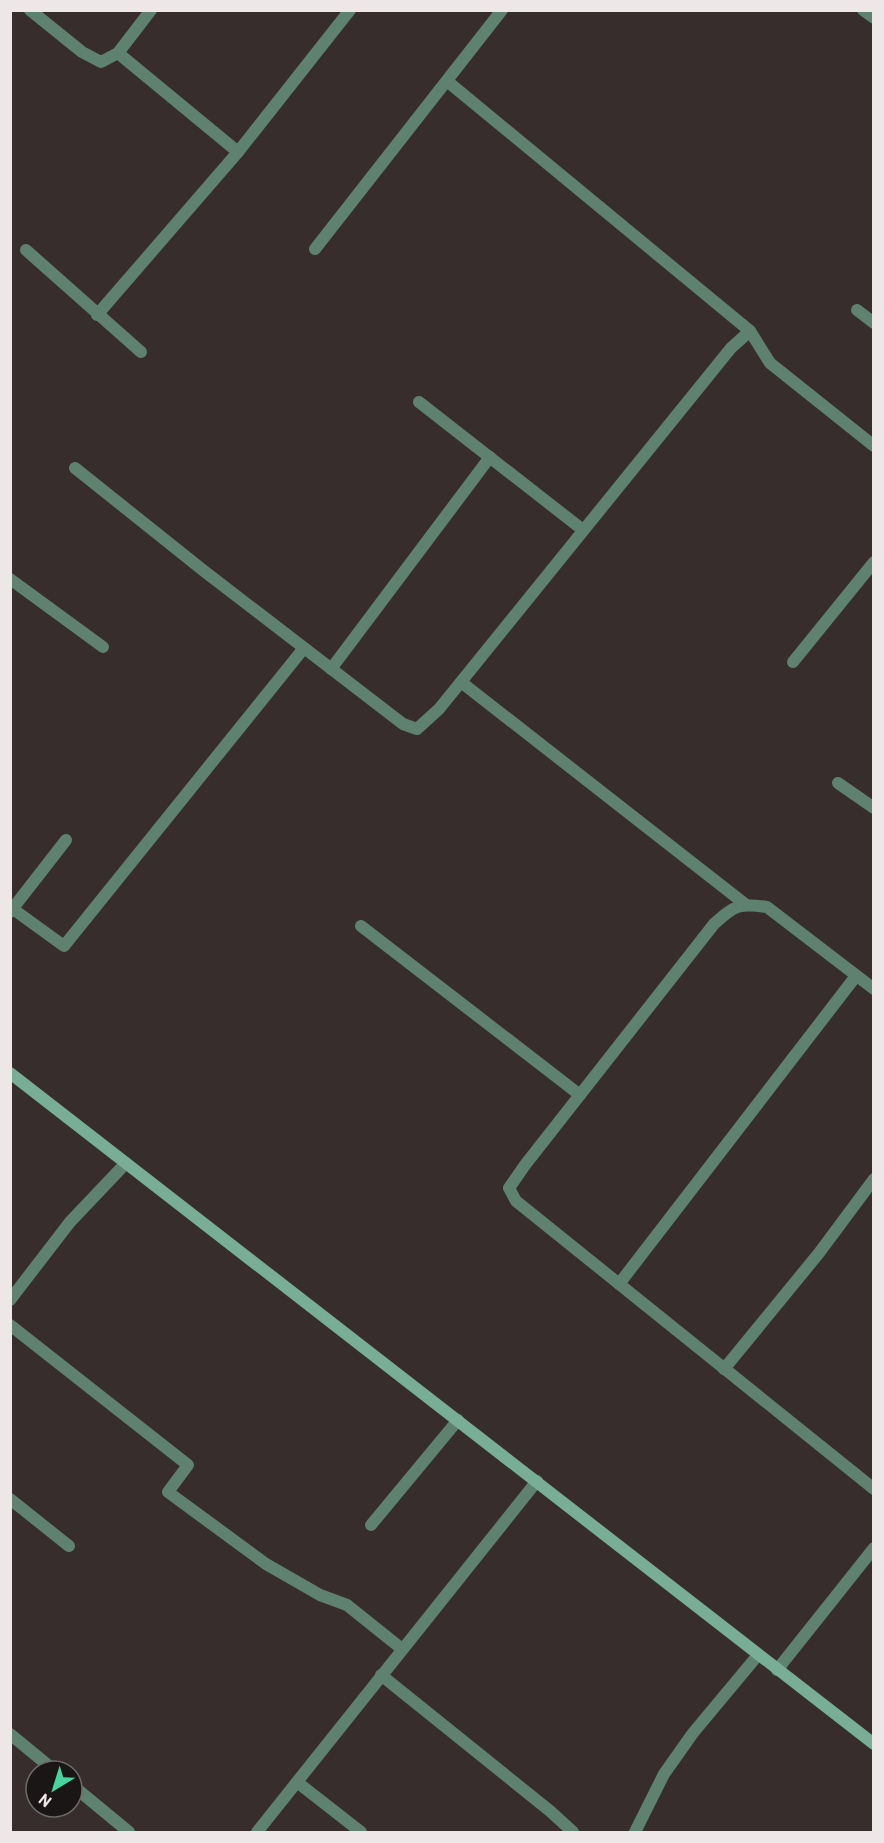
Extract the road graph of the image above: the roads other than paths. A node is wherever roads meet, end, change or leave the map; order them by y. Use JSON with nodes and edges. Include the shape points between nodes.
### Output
{"nodes":[{"id":1,"x":30,"y":10,"type":"edge"},
{"id":2,"x":151,"y":10,"type":"edge"},
{"id":3,"x":350,"y":10,"type":"edge"},
{"id":4,"x":502,"y":10,"type":"edge"},
{"id":5,"x":863,"y":10,"type":"edge"},
{"id":6,"x":873,"y":18,"type":"edge"},
{"id":7,"x":117,"y":52,"type":"junction"},
{"id":8,"x":447,"y":81,"type":"junction"},
{"id":9,"x":238,"y":152,"type":"junction"},
{"id":10,"x":315,"y":249,"type":"dead end"},
{"id":11,"x":26,"y":250,"type":"dead end"},
{"id":12,"x":857,"y":310,"type":"dead end"},
{"id":13,"x":97,"y":315,"type":"junction"},
{"id":14,"x":873,"y":323,"type":"edge"},
{"id":15,"x":750,"y":331,"type":"junction"},
{"id":16,"x":141,"y":352,"type":"dead end"},
{"id":17,"x":420,"y":402,"type":"dead end"},
{"id":18,"x":873,"y":446,"type":"edge"},
{"id":19,"x":490,"y":457,"type":"junction"},
{"id":20,"x":75,"y":468,"type":"dead end"},
{"id":21,"x":583,"y":530,"type":"junction"},
{"id":22,"x":873,"y":562,"type":"edge"},
{"id":23,"x":10,"y":579,"type":"edge"},
{"id":24,"x":103,"y":647,"type":"dead end"},
{"id":25,"x":304,"y":648,"type":"junction"},
{"id":26,"x":793,"y":662,"type":"dead end"},
{"id":27,"x":331,"y":669,"type":"junction"},
{"id":28,"x":461,"y":682,"type":"junction"},
{"id":29,"x":838,"y":783,"type":"dead end"},
{"id":30,"x":873,"y":808,"type":"edge"},
{"id":31,"x":66,"y":840,"type":"dead end"},
{"id":32,"x":746,"y":904,"type":"junction"},
{"id":33,"x":12,"y":910,"type":"edge"},
{"id":34,"x":361,"y":926,"type":"dead end"},
{"id":35,"x":856,"y":976,"type":"junction"},
{"id":36,"x":873,"y":989,"type":"edge"},
{"id":37,"x":10,"y":1072,"type":"edge"},
{"id":38,"x":580,"y":1095,"type":"junction"},
{"id":39,"x":126,"y":1162,"type":"junction"},
{"id":40,"x":873,"y":1179,"type":"edge"},
{"id":41,"x":618,"y":1284,"type":"junction"},
{"id":42,"x":10,"y":1300,"type":"edge"},
{"id":43,"x":10,"y":1325,"type":"edge"},
{"id":44,"x":724,"y":1368,"type":"junction"},
{"id":45,"x":458,"y":1420,"type":"junction"},
{"id":46,"x":537,"y":1481,"type":"junction"},
{"id":47,"x":873,"y":1489,"type":"edge"},
{"id":48,"x":10,"y":1499,"type":"edge"},
{"id":49,"x":371,"y":1525,"type":"dead end"},
{"id":50,"x":69,"y":1546,"type":"dead end"},
{"id":51,"x":873,"y":1548,"type":"edge"},
{"id":52,"x":402,"y":1648,"type":"junction"},
{"id":53,"x":758,"y":1655,"type":"junction"},
{"id":54,"x":777,"y":1670,"type":"junction"},
{"id":55,"x":381,"y":1675,"type":"junction"},
{"id":56,"x":10,"y":1734,"type":"edge"},
{"id":57,"x":873,"y":1744,"type":"edge"},
{"id":58,"x":40,"y":1759,"type":"edge"},
{"id":59,"x":297,"y":1782,"type":"junction"},
{"id":60,"x":84,"y":1795,"type":"edge"},
{"id":61,"x":129,"y":1833,"type":"edge"},
{"id":62,"x":257,"y":1833,"type":"edge"},
{"id":63,"x":361,"y":1833,"type":"edge"},
{"id":64,"x":573,"y":1833,"type":"edge"},
{"id":65,"x":635,"y":1833,"type":"edge"}],
"edges":[{"from":1,"to":7,"type":"street","via":[[82,52],[101,62]]},
{"from":2,"to":7,"type":"street"},
{"from":3,"to":9,"type":"street"},
{"from":4,"to":8,"type":"street"},
{"from":5,"to":6,"type":"street"},
{"from":7,"to":9,"type":"street"},
{"from":8,"to":10,"type":"street"},
{"from":8,"to":15,"type":"street"},
{"from":9,"to":13,"type":"street"},
{"from":11,"to":13,"type":"street"},
{"from":12,"to":14,"type":"street"},
{"from":13,"to":16,"type":"street"},
{"from":15,"to":18,"type":"street","via":[[770,363]]},
{"from":15,"to":21,"type":"street","via":[[731,348]]},
{"from":17,"to":19,"type":"street"},
{"from":19,"to":21,"type":"street"},
{"from":19,"to":27,"type":"street"},
{"from":20,"to":25,"type":"street"},
{"from":21,"to":28,"type":"street"},
{"from":22,"to":26,"type":"street"},
{"from":23,"to":24,"type":"street"},
{"from":25,"to":27,"type":"street"},
{"from":25,"to":33,"type":"street","via":[[64,946]]},
{"from":27,"to":28,"type":"street","via":[[402,724],[417,729]]},
{"from":28,"to":32,"type":"street"},
{"from":29,"to":30,"type":"street"},
{"from":31,"to":33,"type":"street"},
{"from":32,"to":35,"type":"street","via":[[767,907]]},
{"from":32,"to":38,"type":"street","via":[[729,910],[714,924]]},
{"from":34,"to":38,"type":"street"},
{"from":35,"to":36,"type":"street"},
{"from":35,"to":41,"type":"street"},
{"from":37,"to":39,"type":"street"},
{"from":38,"to":41,"type":"street","via":[[509,1188],[516,1201]]},
{"from":39,"to":42,"type":"street","via":[[70,1222]]},
{"from":39,"to":45,"type":"street"},
{"from":40,"to":44,"type":"street","via":[[819,1253]]},
{"from":41,"to":44,"type":"street"},
{"from":43,"to":52,"type":"street","via":[[188,1465],[168,1492],[267,1564],[347,1605]]},
{"from":44,"to":47,"type":"street"},
{"from":45,"to":46,"type":"street"},
{"from":45,"to":49,"type":"street"},
{"from":46,"to":52,"type":"street"},
{"from":46,"to":53,"type":"street"},
{"from":48,"to":50,"type":"street"},
{"from":51,"to":54,"type":"street"},
{"from":52,"to":55,"type":"street"},
{"from":53,"to":54,"type":"street"},
{"from":53,"to":65,"type":"street","via":[[664,1774]]},
{"from":54,"to":57,"type":"street"},
{"from":55,"to":59,"type":"street"},
{"from":55,"to":64,"type":"street"},
{"from":56,"to":58,"type":"street"},
{"from":59,"to":62,"type":"street"},
{"from":59,"to":63,"type":"street"},
{"from":60,"to":61,"type":"street"}]}
